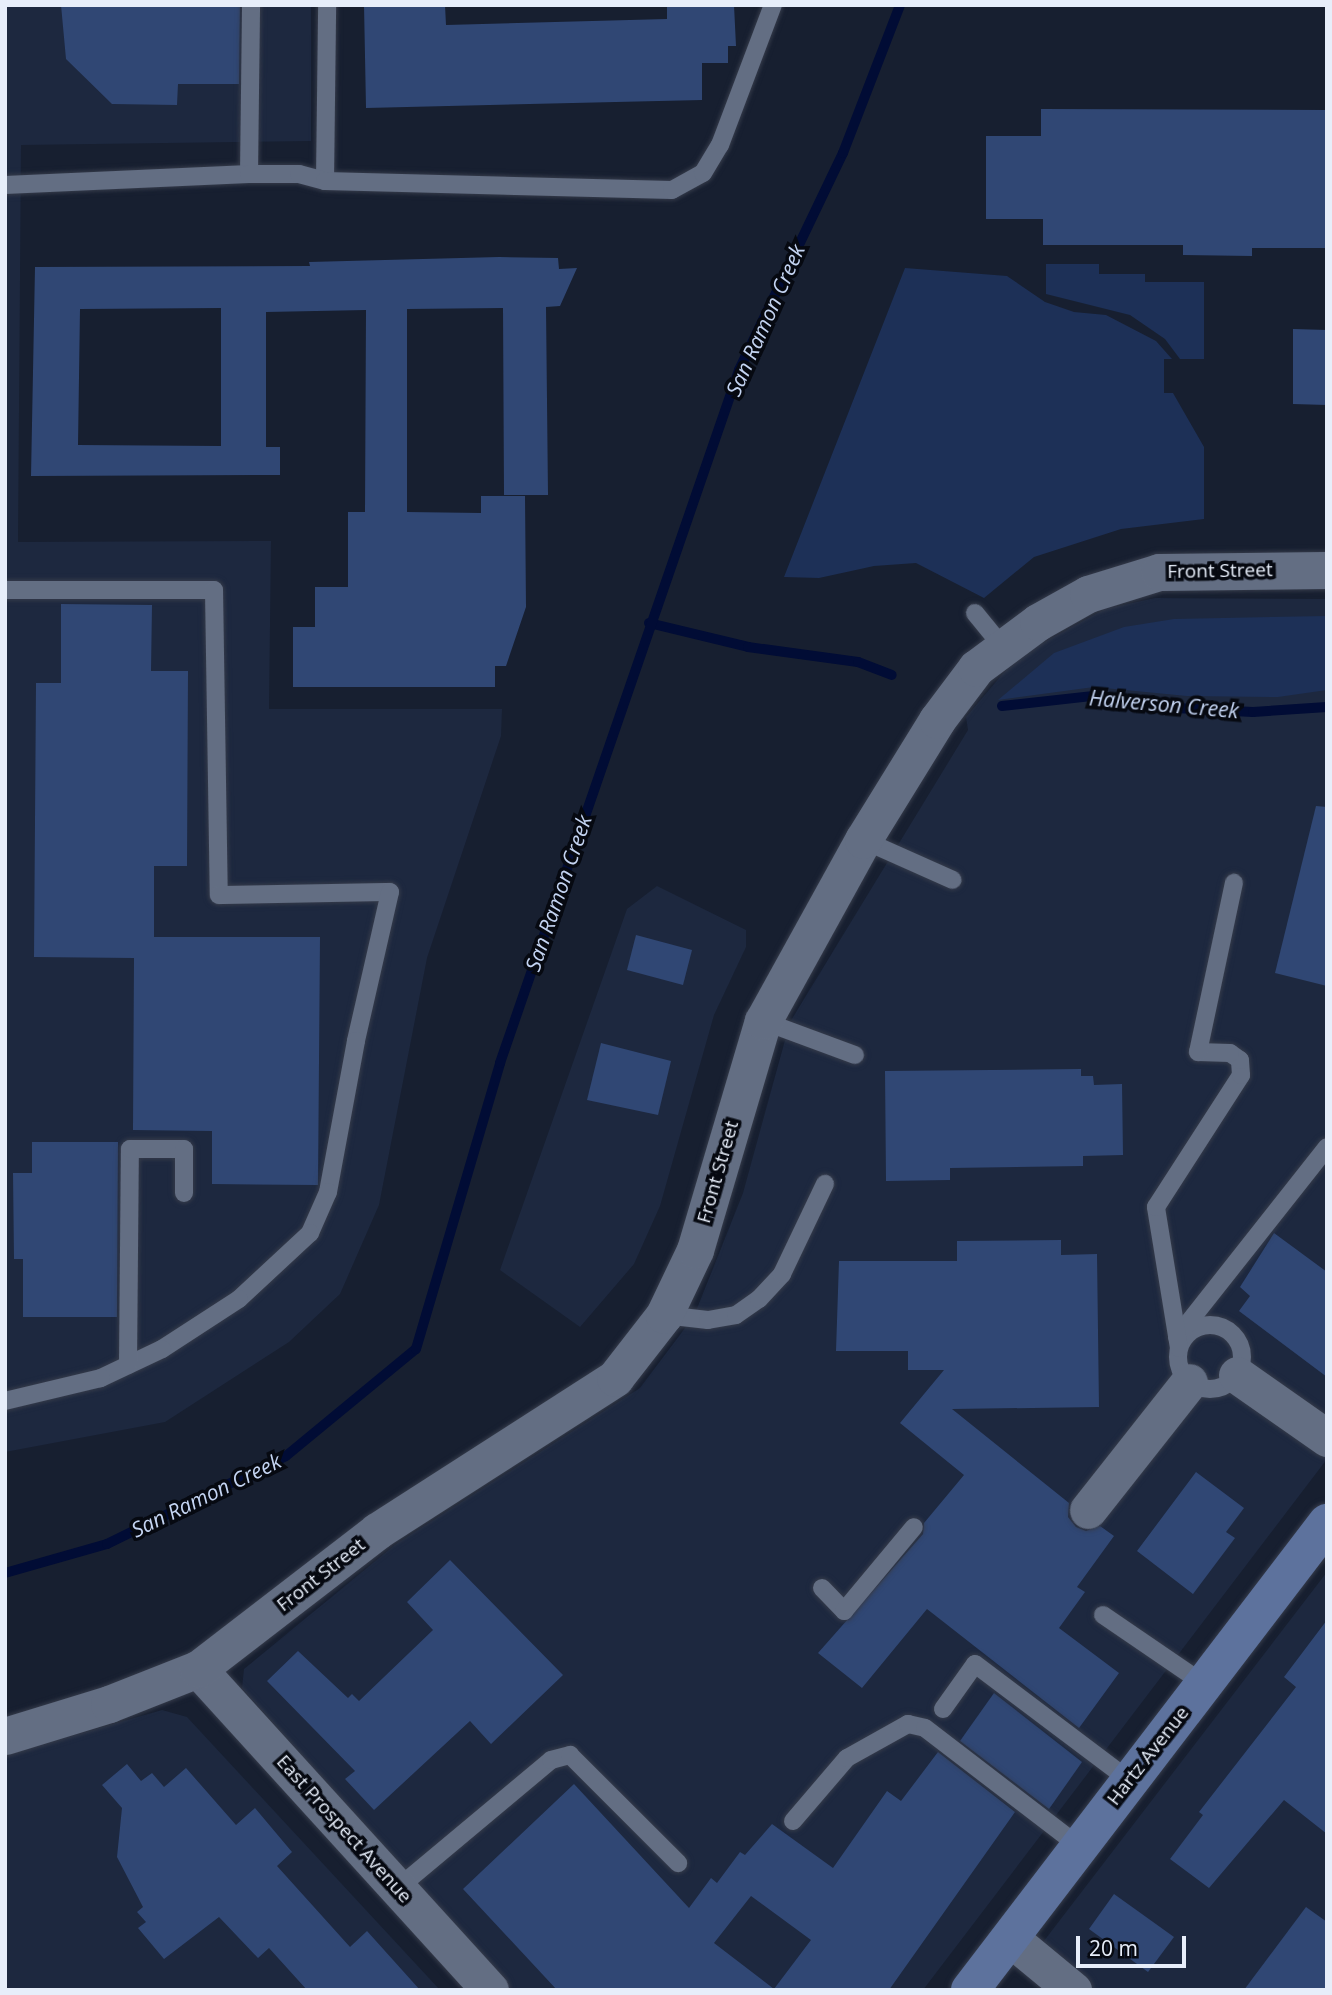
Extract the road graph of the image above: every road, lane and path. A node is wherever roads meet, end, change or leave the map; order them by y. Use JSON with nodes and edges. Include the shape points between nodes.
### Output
{"nodes":[{"id":1,"x":251,"y":5,"type":"edge"},
{"id":2,"x":327,"y":5,"type":"edge"},
{"id":3,"x":773,"y":5,"type":"edge"},
{"id":4,"x":249,"y":174,"type":"junction"},
{"id":5,"x":324,"y":181,"type":"junction"},
{"id":6,"x":5,"y":185,"type":"edge"},
{"id":7,"x":1327,"y":570,"type":"edge"},
{"id":8,"x":5,"y":590,"type":"edge"},
{"id":9,"x":975,"y":613,"type":"dead end"},
{"id":10,"x":1002,"y":646,"type":"junction"},
{"id":11,"x":863,"y":840,"type":"junction"},
{"id":12,"x":953,"y":880,"type":"dead end"},
{"id":13,"x":1234,"y":883,"type":"dead end"},
{"id":14,"x":763,"y":1021,"type":"junction"},
{"id":15,"x":855,"y":1055,"type":"dead end"},
{"id":16,"x":1327,"y":1147,"type":"edge"},
{"id":17,"x":825,"y":1184,"type":"dead end"},
{"id":18,"x":184,"y":1193,"type":"dead end"},
{"id":19,"x":664,"y":1315,"type":"junction"},
{"id":20,"x":1181,"y":1355,"type":"junction"},
{"id":21,"x":128,"y":1365,"type":"junction"},
{"id":22,"x":1237,"y":1375,"type":"junction"},
{"id":23,"x":5,"y":1401,"type":"edge"},
{"id":24,"x":1327,"y":1438,"type":"edge"},
{"id":25,"x":1088,"y":1510,"type":"dead end"},
{"id":26,"x":1327,"y":1523,"type":"edge"},
{"id":27,"x":914,"y":1527,"type":"dead end"},
{"id":28,"x":822,"y":1588,"type":"dead end"},
{"id":29,"x":1103,"y":1615,"type":"dead end"},
{"id":30,"x":198,"y":1670,"type":"junction"},
{"id":31,"x":1204,"y":1684,"type":"junction"},
{"id":32,"x":943,"y":1709,"type":"dead end"},
{"id":33,"x":5,"y":1736,"type":"edge"},
{"id":34,"x":1129,"y":1780,"type":"junction"},
{"id":35,"x":793,"y":1821,"type":"dead end"},
{"id":36,"x":1080,"y":1847,"type":"junction"},
{"id":37,"x":678,"y":1863,"type":"dead end"},
{"id":38,"x":398,"y":1888,"type":"junction"},
{"id":39,"x":1010,"y":1938,"type":"junction"},
{"id":40,"x":489,"y":1990,"type":"edge"},
{"id":41,"x":970,"y":1990,"type":"edge"},
{"id":42,"x":1073,"y":1990,"type":"edge"}],
"edges":[{"from":1,"to":4,"type":"lane"},
{"from":2,"to":5,"type":"lane"},
{"from":3,"to":5,"type":"lane","via":[[720,145],[703,173],[672,190]]},
{"from":4,"to":5,"type":"lane","via":[[299,174]]},
{"from":4,"to":6,"type":"lane"},
{"from":7,"to":10,"type":"street","name":"Front Street","via":[[1159,572],[1088,594]]},
{"from":8,"to":21,"type":"lane","via":[[214,590],[219,895],[390,892],[328,1192],[310,1233],[239,1299],[162,1349]]},
{"from":9,"to":10,"type":"lane"},
{"from":10,"to":11,"type":"street","name":"Front Street","via":[[976,668],[937,720]]},
{"from":11,"to":12,"type":"lane"},
{"from":11,"to":14,"type":"street","name":"Front Street"},
{"from":13,"to":20,"type":"lane","via":[[1198,1052],[1230,1053],[1240,1060],[1241,1075],[1156,1207]]},
{"from":14,"to":15,"type":"lane"},
{"from":14,"to":19,"type":"street","name":"Front Street","via":[[695,1250]]},
{"from":16,"to":20,"type":"lane"},
{"from":17,"to":19,"type":"lane","via":[[782,1275],[759,1299],[736,1315]]},
{"from":18,"to":21,"type":"lane","via":[[184,1149],[130,1149]]},
{"from":19,"to":30,"type":"street","name":"Front Street","via":[[615,1378],[377,1531]]},
{"from":20,"to":22,"type":"lane","via":[[1209,1390]]},
{"from":20,"to":22,"type":"lane","via":[[1192,1331],[1202,1326],[1223,1328],[1239,1343]]},
{"from":20,"to":25,"type":"street"},
{"from":21,"to":23,"type":"lane","via":[[101,1378]]},
{"from":22,"to":24,"type":"street"},
{"from":26,"to":31,"type":"street","name":"Hartz Avenue"},
{"from":27,"to":28,"type":"lane","via":[[844,1611]]},
{"from":29,"to":31,"type":"lane"},
{"from":30,"to":33,"type":"street","name":"Front Street"},
{"from":30,"to":38,"type":"street","name":"East Prospect Avenue"},
{"from":31,"to":34,"type":"street","name":"Hartz Avenue"},
{"from":32,"to":34,"type":"lane","via":[[975,1664]]},
{"from":34,"to":36,"type":"street","name":"Hartz Avenue"},
{"from":35,"to":36,"type":"lane","via":[[847,1758],[908,1724],[925,1728]]},
{"from":36,"to":39,"type":"street","name":"Hartz Avenue"},
{"from":37,"to":38,"type":"lane","via":[[570,1755],[551,1760]]},
{"from":38,"to":40,"type":"street","name":"East Prospect Avenue"},
{"from":39,"to":41,"type":"street","name":"Hartz Avenue"},
{"from":39,"to":42,"type":"street"}]}
